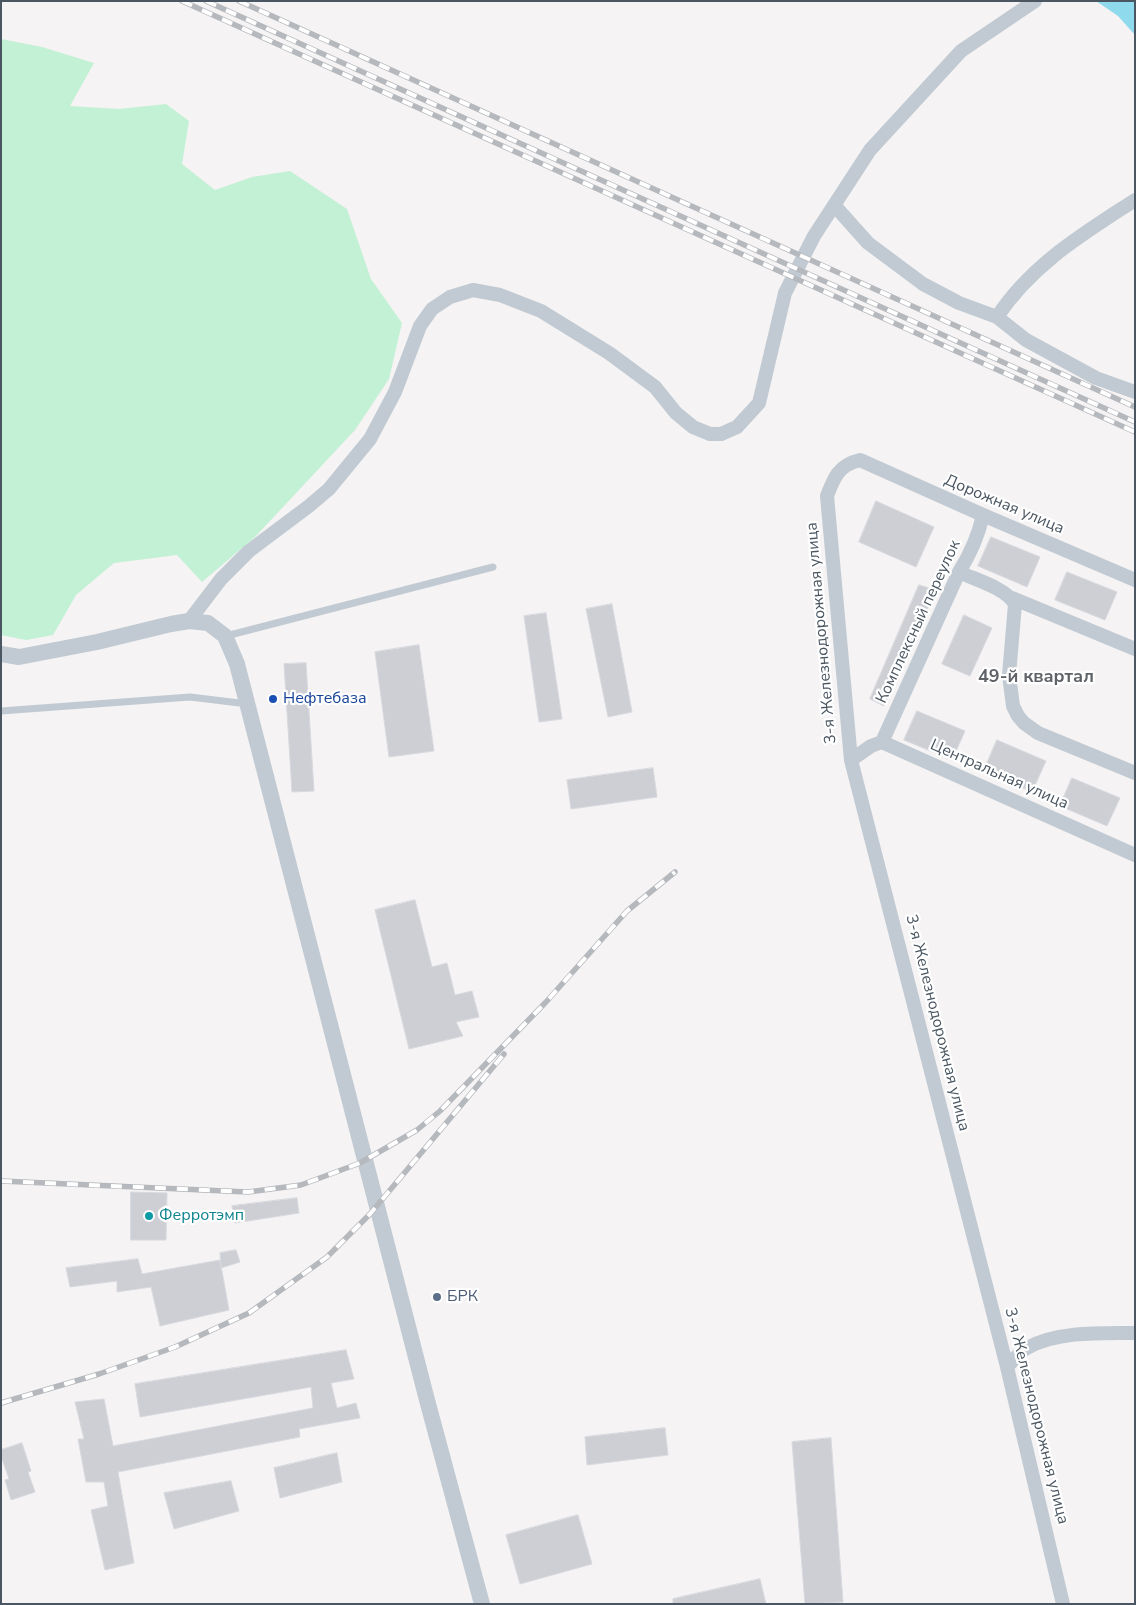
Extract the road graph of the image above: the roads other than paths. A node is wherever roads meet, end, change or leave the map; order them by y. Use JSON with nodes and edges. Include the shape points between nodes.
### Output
{"nodes":[{"id":1,"x":1035,"y":1,"type":"edge"},
{"id":2,"x":1135,"y":200,"type":"edge"},
{"id":3,"x":834,"y":205,"type":"junction"},
{"id":4,"x":997,"y":318,"type":"junction"},
{"id":5,"x":1135,"y":392,"type":"edge"},
{"id":6,"x":860,"y":460,"type":"joint"},
{"id":7,"x":983,"y":515,"type":"junction"},
{"id":8,"x":493,"y":567,"type":"dead end"},
{"id":9,"x":959,"y":572,"type":"junction"},
{"id":10,"x":1135,"y":580,"type":"edge"},
{"id":11,"x":1012,"y":598,"type":"junction"},
{"id":12,"x":189,"y":621,"type":"junction"},
{"id":13,"x":226,"y":636,"type":"junction"},
{"id":14,"x":1135,"y":649,"type":"edge"},
{"id":15,"x":1,"y":654,"type":"edge"},
{"id":16,"x":248,"y":704,"type":"junction"},
{"id":17,"x":1,"y":711,"type":"edge"},
{"id":18,"x":882,"y":742,"type":"junction"},
{"id":19,"x":851,"y":760,"type":"junction"},
{"id":20,"x":1135,"y":773,"type":"edge"},
{"id":21,"x":1135,"y":855,"type":"edge"},
{"id":22,"x":1135,"y":1333,"type":"edge"},
{"id":23,"x":1007,"y":1367,"type":"junction"},
{"id":24,"x":482,"y":1604,"type":"edge"},
{"id":25,"x":1063,"y":1604,"type":"edge"}],
"edges":[{"from":1,"to":3,"type":"street","via":[[961,51],[870,150]]},
{"from":2,"to":4,"type":"street","via":[[1062,248],[1005,304]]},
{"from":3,"to":4,"type":"street","via":[[868,243],[922,284]]},
{"from":3,"to":12,"type":"street","via":[[785,293],[758,403],[738,427],[722,434],[710,434],[693,427],[655,388],[609,352],[541,311],[500,295],[473,290],[450,298],[432,309],[420,326],[395,392],[370,439],[329,489],[249,551],[221,579]]},
{"from":4,"to":5,"type":"street","via":[[1026,340],[1096,378]]},
{"from":6,"to":7,"type":"street","name":"Дорожная улица"},
{"from":6,"to":19,"type":"street","name":"3-я Железнодорожная улица","via":[[843,466],[827,496]]},
{"from":7,"to":9,"type":"street","name":"Комплексный переулок","via":[[971,554]]},
{"from":7,"to":10,"type":"street","name":"Дорожная улица"},
{"from":8,"to":13,"type":"lane"},
{"from":9,"to":11,"type":"street"},
{"from":9,"to":18,"type":"street","name":"Комплексный переулок"},
{"from":11,"to":14,"type":"street"},
{"from":11,"to":20,"type":"street","via":[[1015,604],[1010,675],[1013,706],[1018,716],[1038,733]]},
{"from":12,"to":13,"type":"street","via":[[208,623]]},
{"from":12,"to":15,"type":"street","via":[[19,657]]},
{"from":13,"to":16,"type":"street"},
{"from":16,"to":17,"type":"lane","via":[[190,698]]},
{"from":16,"to":24,"type":"street"},
{"from":18,"to":19,"type":"street","via":[[870,746]]},
{"from":18,"to":21,"type":"street","name":"Центральная улица"},
{"from":19,"to":23,"type":"street","name":"3-я Железнодорожная улица"},
{"from":22,"to":23,"type":"street","via":[[1086,1334],[1044,1340],[1025,1349]]},
{"from":23,"to":25,"type":"street","name":"3-я Железнодорожная улица"}]}
